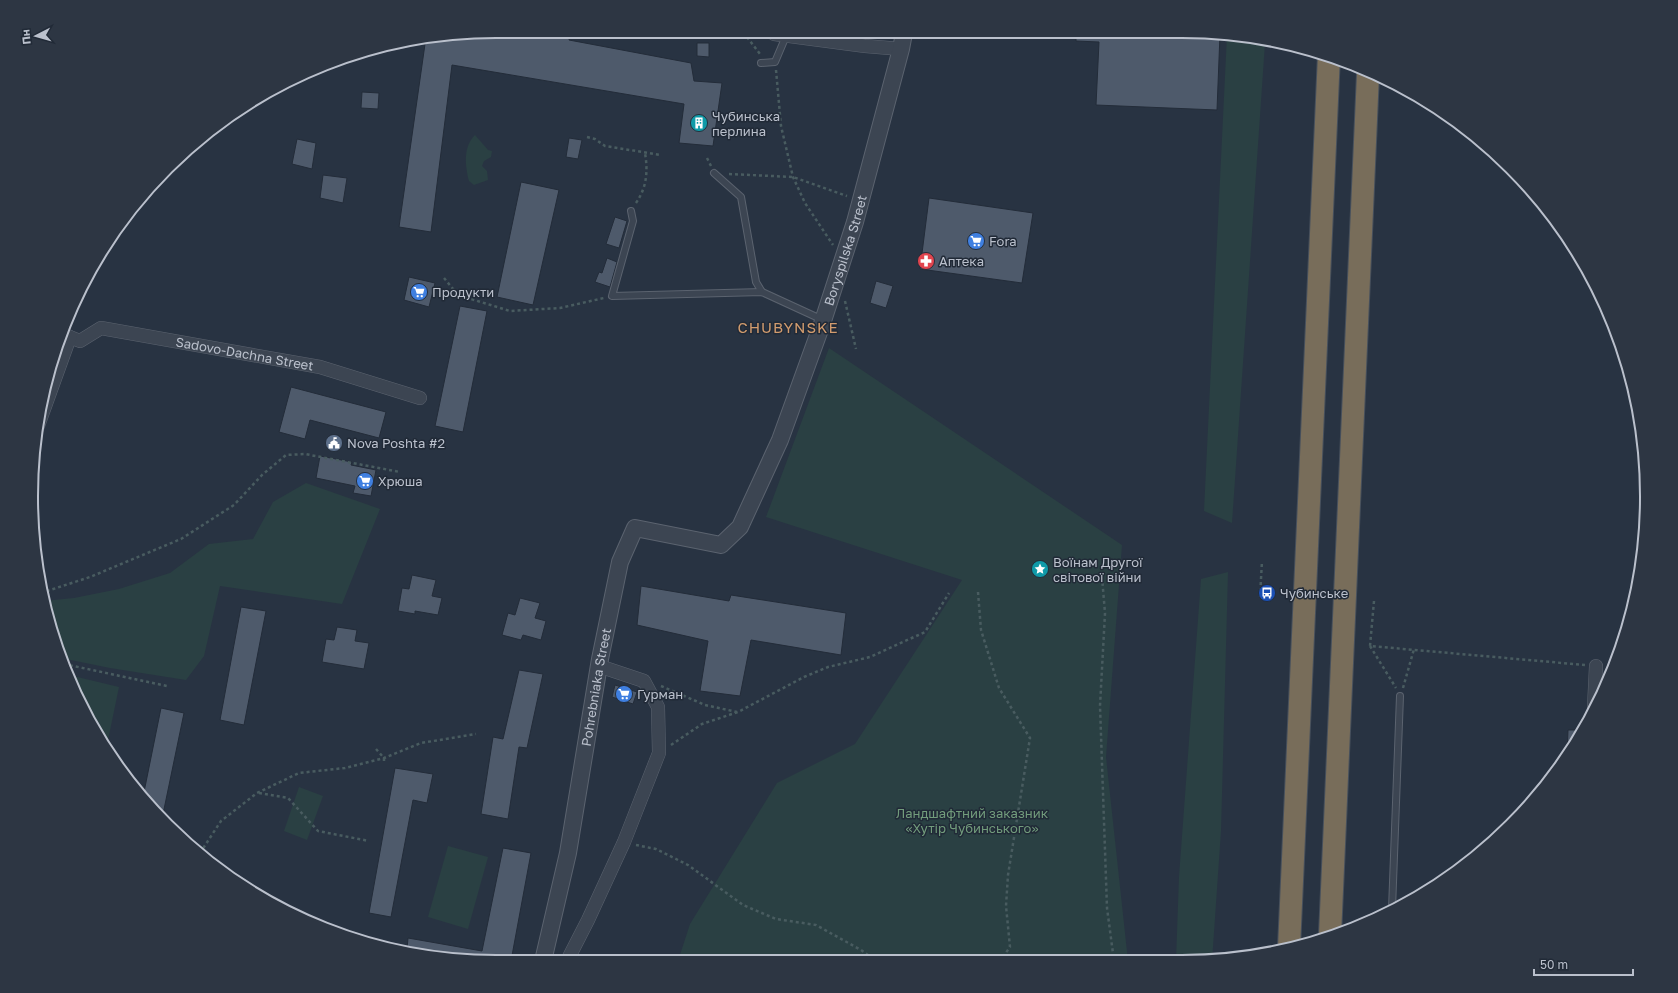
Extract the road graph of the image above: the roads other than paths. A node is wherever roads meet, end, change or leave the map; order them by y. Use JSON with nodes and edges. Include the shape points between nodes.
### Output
{"nodes":[{"id":1,"x":786,"y":38,"type":"edge"},
{"id":2,"x":808,"y":38,"type":"edge"},
{"id":3,"x":902,"y":41,"type":"edge"},
{"id":4,"x":1329,"y":62,"type":"edge"},
{"id":5,"x":764,"y":63,"type":"road end"},
{"id":6,"x":1368,"y":78,"type":"edge"},
{"id":7,"x":714,"y":173,"type":"road end"},
{"id":8,"x":631,"y":211,"type":"road end"},
{"id":9,"x":762,"y":292,"type":"junction"},
{"id":10,"x":823,"y":320,"type":"junction"},
{"id":11,"x":67,"y":336,"type":"edge"},
{"id":12,"x":420,"y":398,"type":"dead end"},
{"id":13,"x":740,"y":527,"type":"joint"},
{"id":14,"x":599,"y":666,"type":"junction"},
{"id":15,"x":1596,"y":666,"type":"road end"},
{"id":16,"x":1595,"y":695,"type":"edge"},
{"id":17,"x":1400,"y":696,"type":"road end"},
{"id":18,"x":1392,"y":904,"type":"edge"},
{"id":19,"x":1330,"y":931,"type":"edge"},
{"id":20,"x":1289,"y":942,"type":"edge"},
{"id":21,"x":545,"y":955,"type":"edge"},
{"id":22,"x":570,"y":955,"type":"edge"}],
"edges":[{"from":1,"to":5,"type":"lane","via":[[775,62]]},
{"from":2,"to":3,"type":"street","via":[[865,46]]},
{"from":3,"to":10,"type":"street","name":"Boryspilska Street","via":[[861,200]]},
{"from":4,"to":20,"type":"highway"},
{"from":6,"to":19,"type":"highway"},
{"from":7,"to":9,"type":"lane","via":[[741,197],[756,282]]},
{"from":8,"to":9,"type":"lane","via":[[633,221],[612,296]]},
{"from":9,"to":10,"type":"lane"},
{"from":10,"to":13,"type":"street","name":"Boryspilska Street","via":[[780,440]]},
{"from":11,"to":12,"type":"street","name":"Sadovo-Dachna Street","via":[[80,341],[101,328],[320,367]]},
{"from":13,"to":14,"type":"street","name":"Pohrebniaka Street","via":[[721,545],[635,528],[620,562]]},
{"from":14,"to":21,"type":"street","name":"Pohrebniaka Street","via":[[568,853]]},
{"from":14,"to":22,"type":"street","via":[[644,681],[658,707],[659,753],[624,842]]},
{"from":15,"to":16,"type":"street"},
{"from":17,"to":18,"type":"lane"}]}
